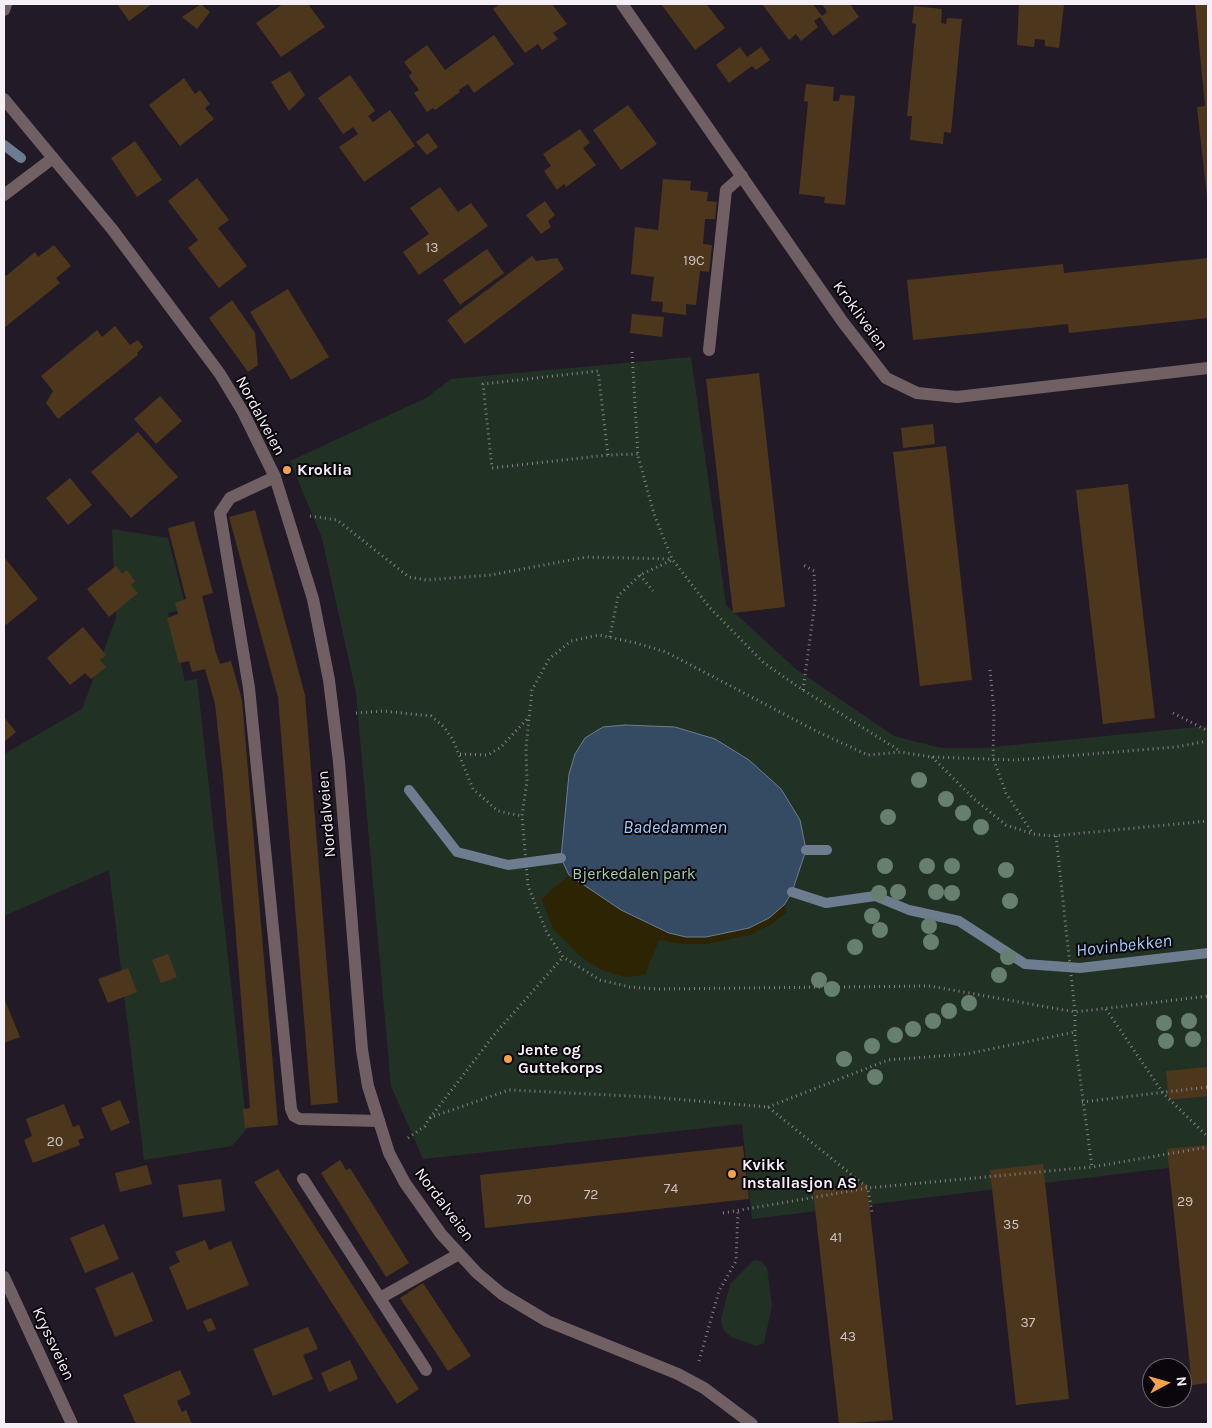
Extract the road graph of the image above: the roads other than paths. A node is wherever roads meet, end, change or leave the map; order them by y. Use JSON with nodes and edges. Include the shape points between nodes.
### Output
{"nodes":[{"id":1,"x":6,"y":4,"type":"edge"},
{"id":2,"x":622,"y":4,"type":"edge"},
{"id":3,"x":4,"y":10,"type":"edge"},
{"id":4,"x":4,"y":99,"type":"edge"},
{"id":5,"x":53,"y":158,"type":"junction"},
{"id":6,"x":742,"y":176,"type":"junction"},
{"id":7,"x":6,"y":190,"type":"edge"},
{"id":8,"x":709,"y":350,"type":"dead end"},
{"id":9,"x":1208,"y":368,"type":"edge"},
{"id":10,"x":275,"y":477,"type":"junction"},
{"id":11,"x":379,"y":1121,"type":"junction"},
{"id":12,"x":304,"y":1179,"type":"dead end"},
{"id":13,"x":459,"y":1254,"type":"junction"},
{"id":14,"x":4,"y":1277,"type":"edge"},
{"id":15,"x":380,"y":1298,"type":"junction"},
{"id":16,"x":426,"y":1370,"type":"dead end"},
{"id":17,"x":72,"y":1424,"type":"edge"},
{"id":18,"x":752,"y":1424,"type":"edge"}],
"edges":[{"from":1,"to":3,"type":"street"},
{"from":2,"to":6,"type":"street","name":"Krokliveien"},
{"from":4,"to":5,"type":"street","name":"Nordalveien"},
{"from":5,"to":7,"type":"street"},
{"from":5,"to":10,"type":"street","name":"Nordalveien","via":[[147,273],[220,374]]},
{"from":6,"to":8,"type":"street","via":[[726,190]]},
{"from":6,"to":9,"type":"street","name":"Krokliveien","via":[[864,351],[886,378],[917,393],[957,397]]},
{"from":10,"to":11,"type":"street","name":"Nordalveien","via":[[312,598],[329,680],[340,772],[362,1050],[368,1086]]},
{"from":10,"to":11,"type":"street","via":[[230,498],[220,513],[249,688],[291,1109],[300,1119]]},
{"from":11,"to":13,"type":"street","name":"Nordalveien","via":[[389,1153],[405,1183]]},
{"from":12,"to":15,"type":"street"},
{"from":13,"to":15,"type":"street"},
{"from":13,"to":18,"type":"street","name":"Nordalveien","via":[[502,1294],[547,1321],[652,1362],[704,1388]]},
{"from":14,"to":17,"type":"street","name":"Kryssveien"},
{"from":15,"to":16,"type":"street"}]}
